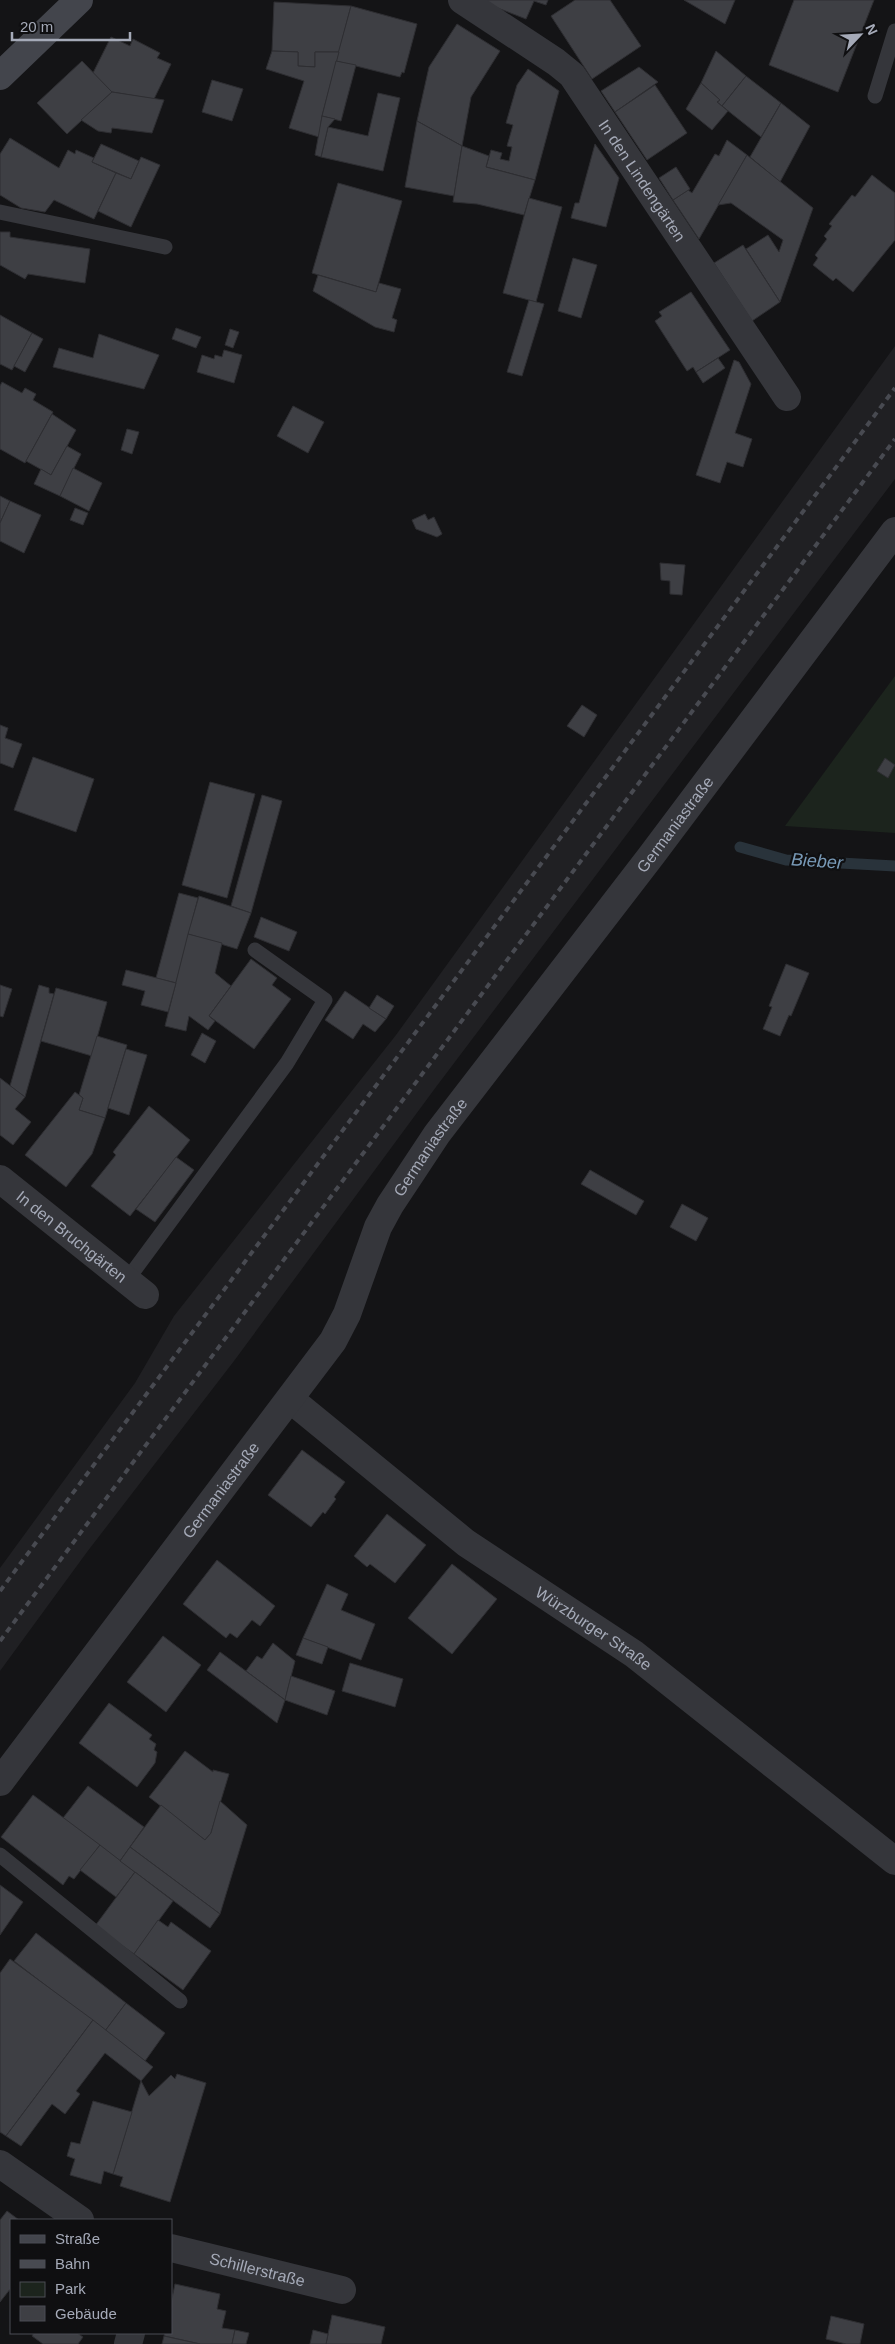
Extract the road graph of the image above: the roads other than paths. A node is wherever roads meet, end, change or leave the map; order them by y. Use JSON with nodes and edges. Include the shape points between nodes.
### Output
{"nodes":[{"id":1,"x":79,"y":0,"type":"edge"},
{"id":2,"x":462,"y":0,"type":"edge"},
{"id":3,"x":895,"y":31,"type":"edge"},
{"id":4,"x":0,"y":76,"type":"edge"},
{"id":5,"x":875,"y":96,"type":"dead end"},
{"id":6,"x":0,"y":212,"type":"edge"},
{"id":7,"x":165,"y":247,"type":"dead end"},
{"id":8,"x":787,"y":397,"type":"dead end"},
{"id":9,"x":895,"y":532,"type":"edge"},
{"id":10,"x":255,"y":950,"type":"dead end"},
{"id":11,"x":0,"y":1179,"type":"edge"},
{"id":12,"x":136,"y":1287,"type":"joint"},
{"id":13,"x":290,"y":1399,"type":"junction"},
{"id":14,"x":0,"y":1782,"type":"edge"},
{"id":15,"x":0,"y":1855,"type":"edge"},
{"id":16,"x":895,"y":1861,"type":"edge"},
{"id":17,"x":180,"y":2001,"type":"dead end"},
{"id":18,"x":0,"y":2164,"type":"edge"},
{"id":19,"x":79,"y":2219,"type":"edge"},
{"id":20,"x":172,"y":2248,"type":"edge"},
{"id":21,"x":342,"y":2290,"type":"dead end"}],
"edges":[{"from":1,"to":4,"type":"street"},
{"from":2,"to":8,"type":"street","name":"In den Lindengärten","via":[[572,75]]},
{"from":3,"to":5,"type":"lane"},
{"from":6,"to":7,"type":"lane"},
{"from":9,"to":13,"type":"street","name":"Germaniastraße","via":[[432,1141],[378,1227],[347,1314],[333,1341]]},
{"from":10,"to":12,"type":"lane","via":[[325,1000]]},
{"from":11,"to":12,"type":"street","name":"In den Bruchgärten"},
{"from":13,"to":14,"type":"street","name":"Germaniastraße"},
{"from":13,"to":16,"type":"street","name":"Würzburger Straße","via":[[466,1542],[634,1654]]},
{"from":15,"to":17,"type":"lane"},
{"from":18,"to":19,"type":"street"},
{"from":20,"to":21,"type":"street","name":"Schillerstraße"}]}
